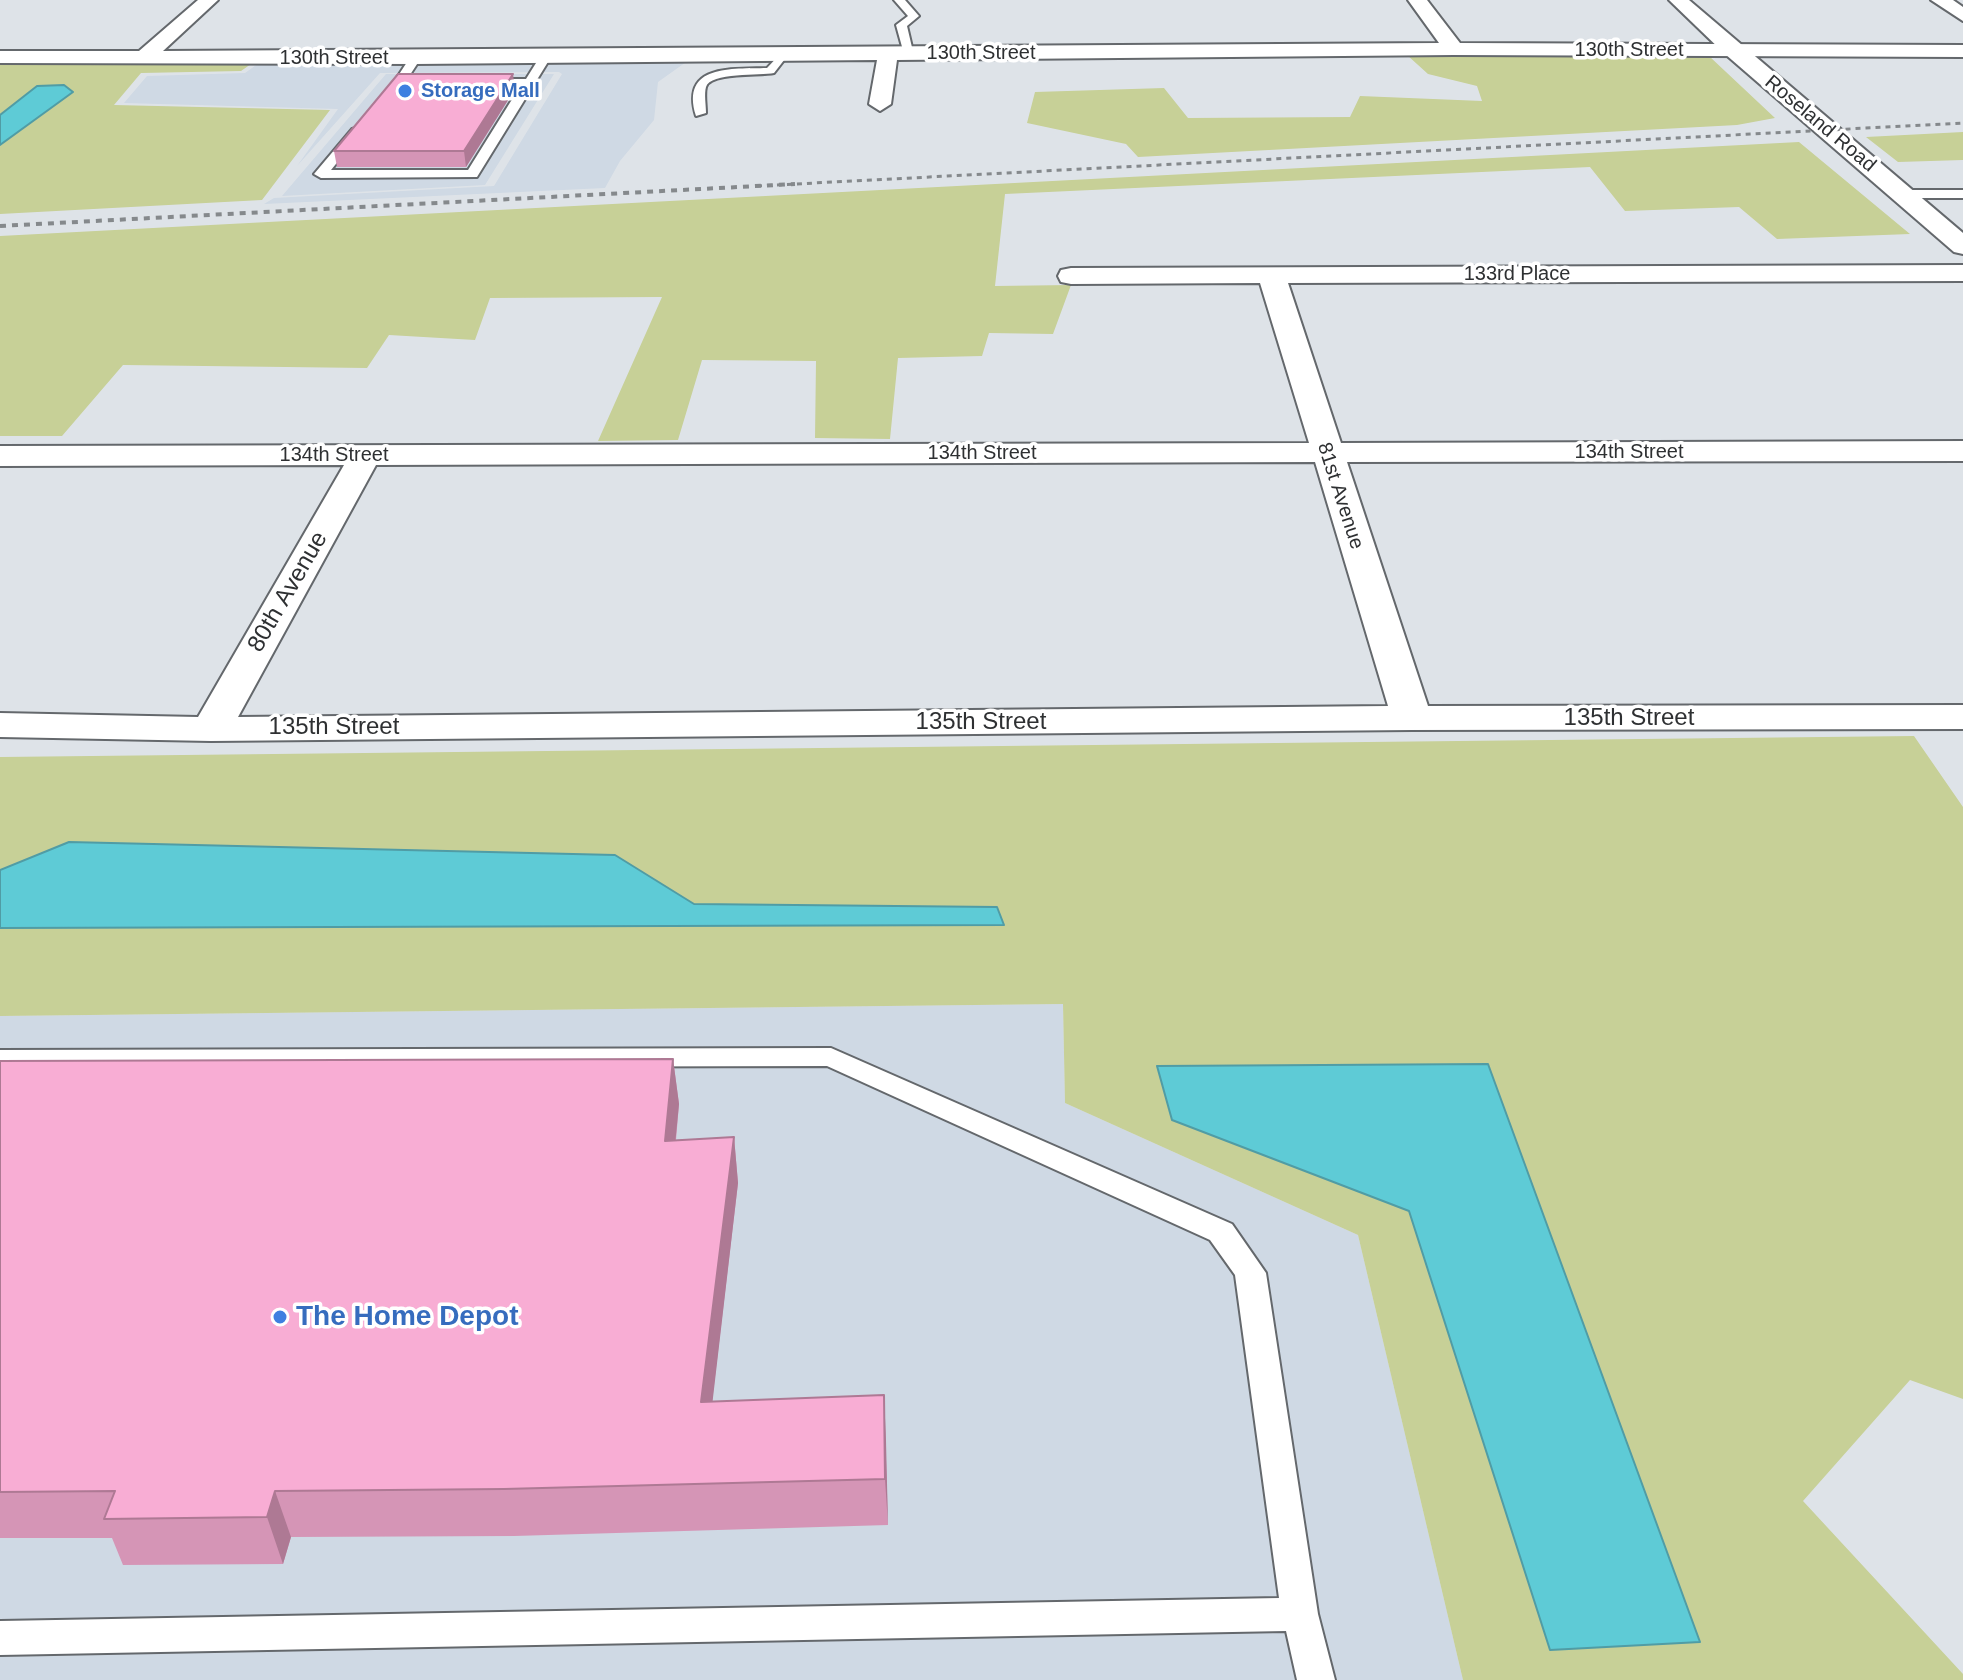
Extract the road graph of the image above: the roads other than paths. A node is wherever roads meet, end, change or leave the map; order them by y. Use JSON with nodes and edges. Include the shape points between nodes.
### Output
{"nodes":[{"id":1,"x":209,"y":0,"type":"edge"},
{"id":2,"x":899,"y":0,"type":"edge"},
{"id":3,"x":1417,"y":0,"type":"edge"},
{"id":4,"x":1678,"y":0,"type":"edge"},
{"id":5,"x":1940,"y":0,"type":"edge"},
{"id":6,"x":1963,"y":15,"type":"edge"},
{"id":7,"x":1454,"y":49,"type":"junction"},
{"id":8,"x":1732,"y":50,"type":"junction"},
{"id":9,"x":1963,"y":51,"type":"edge"},
{"id":10,"x":888,"y":54,"type":"junction"},
{"id":11,"x":910,"y":54,"type":"junction"},
{"id":12,"x":0,"y":57,"type":"edge"},
{"id":13,"x":545,"y":57,"type":"junction"},
{"id":14,"x":143,"y":58,"type":"junction"},
{"id":15,"x":415,"y":58,"type":"junction"},
{"id":16,"x":776,"y":68,"type":"junction"},
{"id":17,"x":400,"y":82,"type":"junction"},
{"id":18,"x":414,"y":82,"type":"edge"},
{"id":19,"x":473,"y":82,"type":"edge"},
{"id":20,"x":531,"y":82,"type":"junction"},
{"id":21,"x":388,"y":94,"type":"edge"},
{"id":22,"x":880,"y":104,"type":"dead end"},
{"id":23,"x":700,"y":113,"type":"dead end"},
{"id":24,"x":368,"y":117,"type":"edge"},
{"id":25,"x":1901,"y":194,"type":"junction"},
{"id":26,"x":1963,"y":194,"type":"edge"},
{"id":27,"x":1963,"y":246,"type":"edge"},
{"id":28,"x":1963,"y":273,"type":"edge"},
{"id":29,"x":1271,"y":274,"type":"junction"},
{"id":30,"x":1071,"y":276,"type":"dead end"},
{"id":31,"x":1963,"y":451,"type":"edge"},
{"id":32,"x":1325,"y":453,"type":"junction"},
{"id":33,"x":366,"y":454,"type":"junction"},
{"id":34,"x":0,"y":456,"type":"edge"},
{"id":35,"x":1963,"y":717,"type":"edge"},
{"id":36,"x":1412,"y":718,"type":"junction"},
{"id":37,"x":0,"y":725,"type":"edge"},
{"id":38,"x":211,"y":729,"type":"junction"},
{"id":39,"x":0,"y":1059,"type":"edge"},
{"id":40,"x":1300,"y":1614,"type":"junction"},
{"id":41,"x":0,"y":1638,"type":"edge"},
{"id":42,"x":1316,"y":1680,"type":"edge"}],
"edges":[{"from":1,"to":14,"type":"street"},
{"from":2,"to":11,"type":"lane","via":[[914,16],[901,25]]},
{"from":3,"to":7,"type":"street"},
{"from":4,"to":8,"type":"street","name":"Roseland Road"},
{"from":5,"to":6,"type":"street"},
{"from":7,"to":8,"type":"street","name":"130th Street"},
{"from":7,"to":11,"type":"street","name":"130th Street"},
{"from":8,"to":9,"type":"street","name":"130th Street"},
{"from":8,"to":25,"type":"street","name":"Roseland Road"},
{"from":10,"to":11,"type":"street","name":"130th Street"},
{"from":10,"to":16,"type":"street","name":"130th Street"},
{"from":10,"to":22,"type":"street"},
{"from":12,"to":14,"type":"street","name":"130th Street"},
{"from":13,"to":15,"type":"street","name":"130th Street"},
{"from":13,"to":16,"type":"street","name":"130th Street"},
{"from":13,"to":20,"type":"lane"},
{"from":14,"to":15,"type":"street","name":"130th Street"},
{"from":15,"to":17,"type":"lane"},
{"from":16,"to":23,"type":"lane","via":[[705,79]]},
{"from":17,"to":18,"type":"lane"},
{"from":17,"to":21,"type":"lane"},
{"from":19,"to":20,"type":"lane"},
{"from":20,"to":24,"type":"lane","via":[[472,174],[321,174]]},
{"from":25,"to":26,"type":"lane"},
{"from":25,"to":27,"type":"street","name":"Roseland Road"},
{"from":28,"to":29,"type":"street","name":"133rd Place"},
{"from":29,"to":30,"type":"street","name":"133rd Place"},
{"from":29,"to":32,"type":"street","name":"81st Avenue"},
{"from":31,"to":32,"type":"street","name":"134th Street"},
{"from":32,"to":33,"type":"street","name":"134th Street"},
{"from":32,"to":36,"type":"street","name":"81st Avenue"},
{"from":33,"to":34,"type":"street","name":"134th Street"},
{"from":33,"to":38,"type":"street","name":"80th Avenue"},
{"from":35,"to":36,"type":"street","name":"135th Street"},
{"from":36,"to":38,"type":"street","name":"135th Street"},
{"from":37,"to":38,"type":"street","name":"135th Street"},
{"from":39,"to":40,"type":"lane","via":[[831,1057],[1221,1232],[1250,1273]]},
{"from":40,"to":41,"type":"lane"},
{"from":40,"to":42,"type":"lane"}]}
